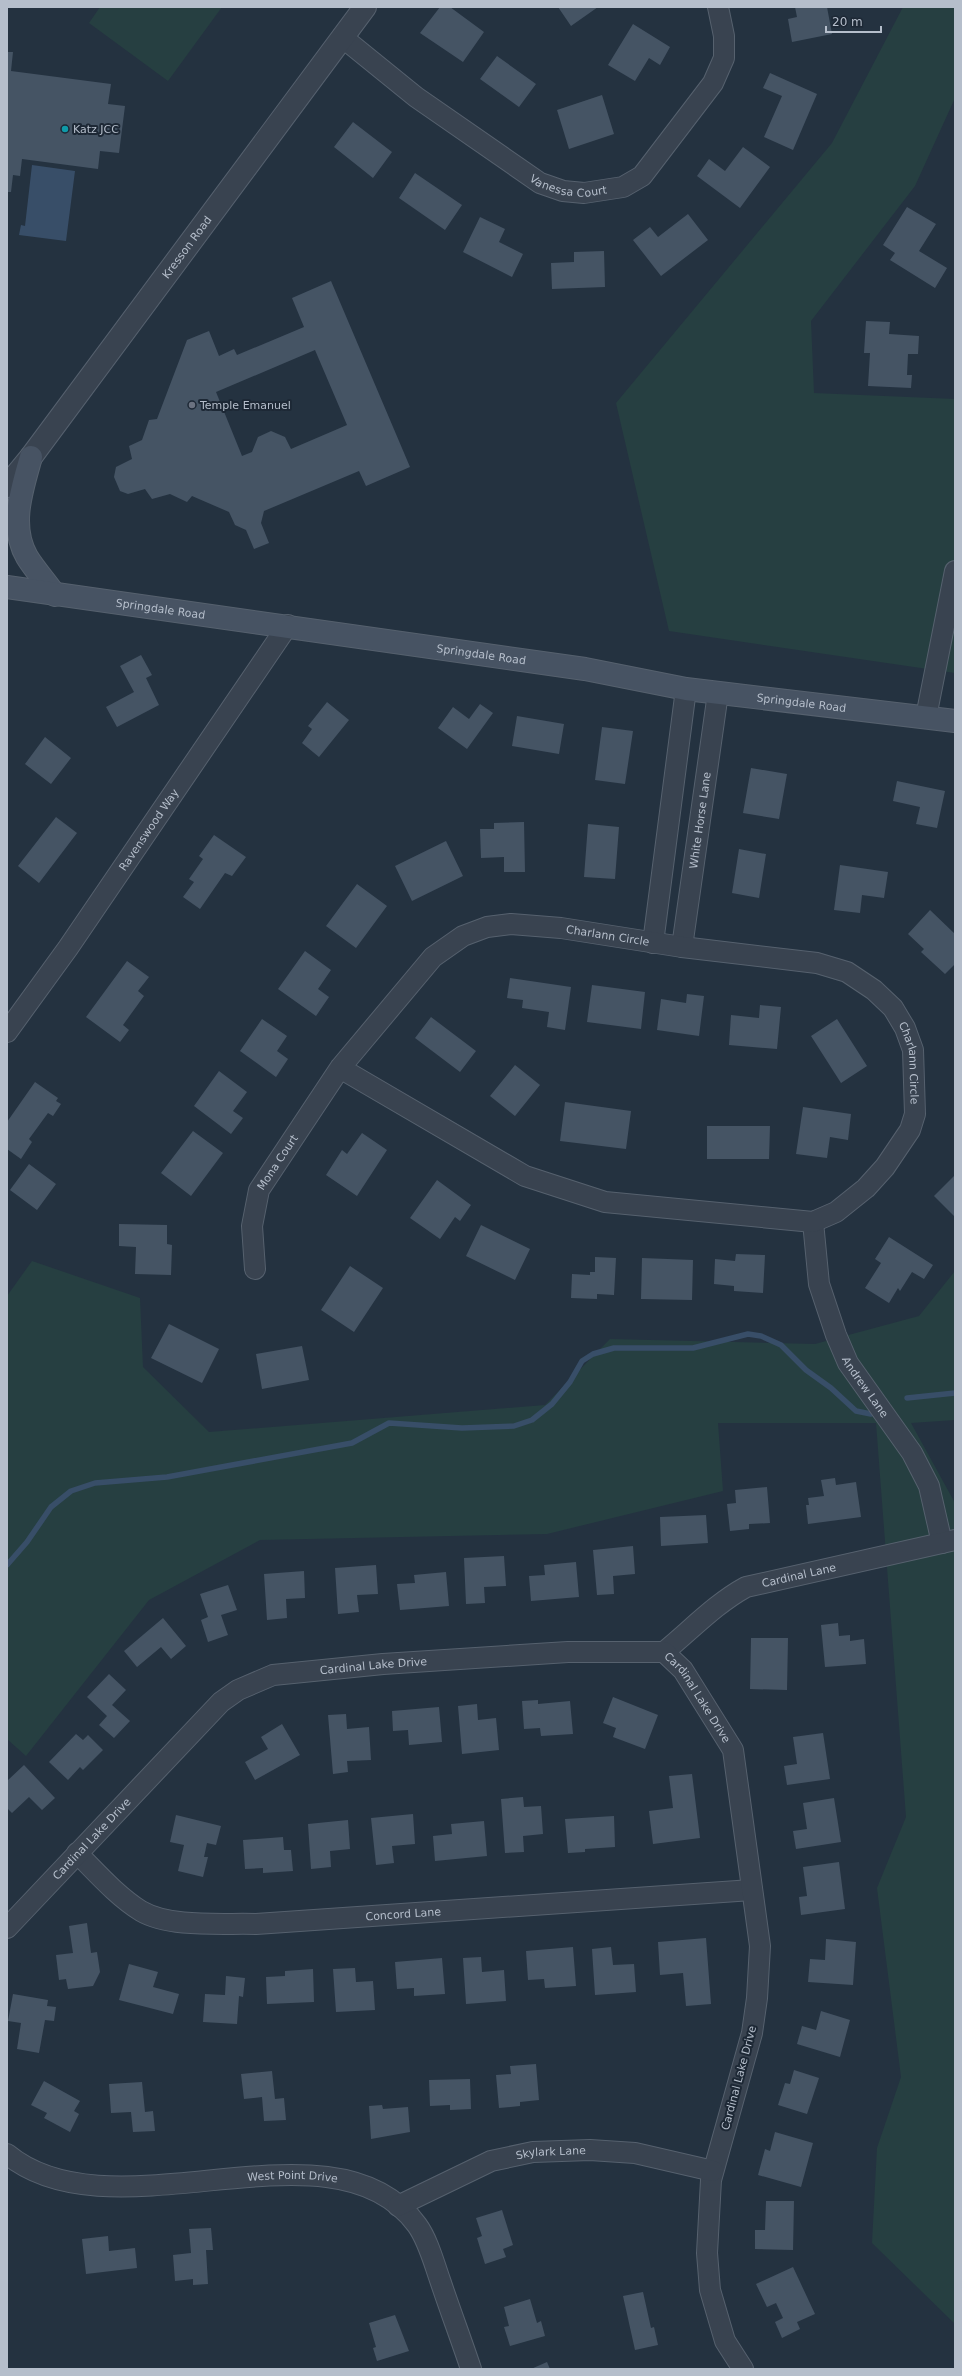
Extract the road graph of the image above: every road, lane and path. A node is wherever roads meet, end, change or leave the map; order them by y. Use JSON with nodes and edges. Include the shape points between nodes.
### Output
{"nodes":[{"id":1,"x":365,"y":7,"type":"edge"},
{"id":2,"x":718,"y":7,"type":"edge"},
{"id":3,"x":342,"y":38,"type":"junction"},
{"id":4,"x":31,"y":457,"type":"junction"},
{"id":5,"x":7,"y":486,"type":"edge"},
{"id":6,"x":955,"y":571,"type":"edge"},
{"id":7,"x":7,"y":587,"type":"edge"},
{"id":8,"x":55,"y":595,"type":"junction"},
{"id":9,"x":288,"y":625,"type":"junction"},
{"id":10,"x":686,"y":689,"type":"junction"},
{"id":11,"x":718,"y":693,"type":"junction"},
{"id":12,"x":926,"y":717,"type":"junction"},
{"id":13,"x":955,"y":721,"type":"edge"},
{"id":14,"x":653,"y":942,"type":"junction"},
{"id":15,"x":682,"y":947,"type":"junction"},
{"id":16,"x":7,"y":1032,"type":"edge"},
{"id":17,"x":340,"y":1068,"type":"junction"},
{"id":18,"x":813,"y":1222,"type":"junction"},
{"id":19,"x":255,"y":1269,"type":"dead end"},
{"id":20,"x":948,"y":1542,"type":"edge"},
{"id":21,"x":664,"y":1652,"type":"junction"},
{"id":22,"x":77,"y":1853,"type":"junction"},
{"id":23,"x":752,"y":1890,"type":"junction"},
{"id":24,"x":7,"y":1928,"type":"edge"},
{"id":25,"x":7,"y":2154,"type":"edge"},
{"id":26,"x":713,"y":2171,"type":"junction"},
{"id":27,"x":398,"y":2206,"type":"junction"},
{"id":28,"x":471,"y":2369,"type":"edge"},
{"id":29,"x":743,"y":2369,"type":"edge"}],
"edges":[{"from":1,"to":3,"type":"street","name":"Kresson Road"},
{"from":2,"to":3,"type":"street","name":"Vanessa Court","via":[[724,36],[724,58],[714,83],[642,176],[623,188],[584,193],[563,192],[540,183],[416,97]]},
{"from":3,"to":4,"type":"street","name":"Kresson Road"},
{"from":4,"to":5,"type":"street","name":"Kresson Road"},
{"from":4,"to":8,"type":"main road","via":[[19,500],[18,529],[27,557]]},
{"from":6,"to":12,"type":"street"},
{"from":7,"to":8,"type":"main road","name":"Springdale Road"},
{"from":8,"to":9,"type":"main road","name":"Springdale Road"},
{"from":9,"to":10,"type":"main road","name":"Springdale Road","via":[[585,669]]},
{"from":9,"to":16,"type":"street","name":"Ravenswood Way","via":[[68,948]]},
{"from":10,"to":11,"type":"main road","name":"Springdale Road"},
{"from":10,"to":14,"type":"street"},
{"from":11,"to":12,"type":"main road","name":"Springdale Road"},
{"from":11,"to":15,"type":"street","name":"White Horse Lane"},
{"from":12,"to":13,"type":"main road","name":"Springdale Road"},
{"from":14,"to":15,"type":"street","name":"Charlann Circle"},
{"from":14,"to":17,"type":"street","name":"Charlann Circle","via":[[561,928],[511,924],[487,927],[463,936],[433,956]]},
{"from":15,"to":18,"type":"street","name":"Charlann Circle","via":[[817,963],[846,972],[879,994],[893,1008],[905,1028],[913,1050],[915,1114],[910,1130],[866,1188],[836,1212]]},
{"from":17,"to":18,"type":"street","name":"Charlann Circle","via":[[525,1176],[605,1202]]},
{"from":17,"to":19,"type":"street","name":"Mona Court","via":[[259,1190],[252,1226]]},
{"from":18,"to":20,"type":"street","name":"Andrew Lane","via":[[819,1284],[836,1335],[848,1363],[916,1459],[929,1486]]},
{"from":20,"to":21,"type":"street","name":"Cardinal Lane","via":[[746,1587],[725,1599]]},
{"from":21,"to":22,"type":"street","name":"Cardinal Lake Drive","via":[[568,1652],[383,1664],[273,1675],[238,1690],[220,1702]]},
{"from":21,"to":23,"type":"street","name":"Cardinal Lake Drive","via":[[683,1670],[733,1750]]},
{"from":22,"to":23,"type":"street","name":"Concord Lane","via":[[142,1912],[165,1920],[193,1923],[256,1924]]},
{"from":22,"to":24,"type":"street","name":"Cardinal Lake Drive"},
{"from":23,"to":26,"type":"street","name":"Cardinal Lake Drive","via":[[760,1946],[757,1998],[752,2033]]},
{"from":25,"to":27,"type":"street","name":"West Point Drive","via":[[42,2174],[74,2184],[104,2187],[273,2176],[330,2176],[359,2182],[378,2191]]},
{"from":26,"to":27,"type":"street","name":"Skylark Lane","via":[[635,2153],[590,2150],[532,2152],[491,2161]]},
{"from":26,"to":29,"type":"street","name":"Cardinal Lake Drive","via":[[707,2253],[710,2290],[725,2341]]},
{"from":27,"to":28,"type":"street","name":"West Point Drive","via":[[417,2225],[433,2259]]}]}
